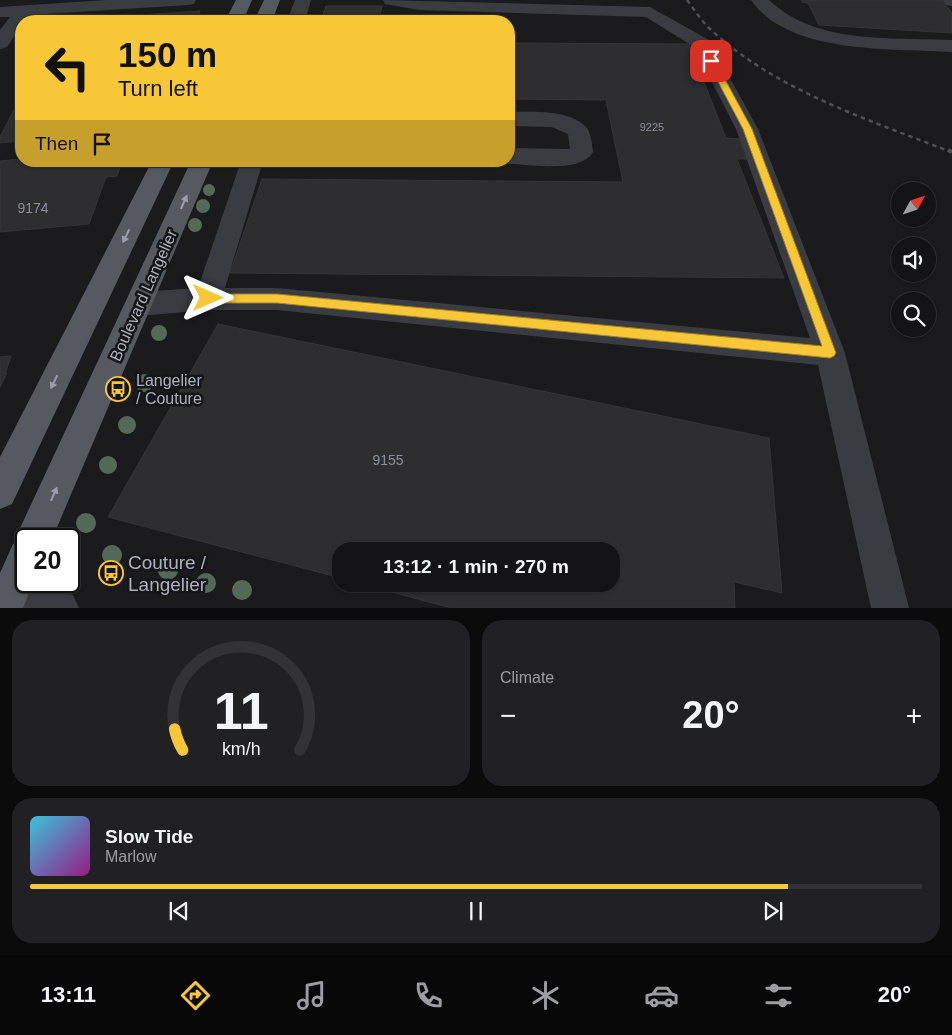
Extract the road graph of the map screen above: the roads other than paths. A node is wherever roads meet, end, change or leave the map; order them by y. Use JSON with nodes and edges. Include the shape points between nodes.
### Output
{"nodes":[{"id":1,"x":188,"y":0,"type":"edge"},
{"id":2,"x":244,"y":0,"type":"edge"},
{"id":3,"x":272,"y":0,"type":"edge"},
{"id":4,"x":302,"y":0,"type":"edge"},
{"id":5,"x":391,"y":0,"type":"edge"},
{"id":6,"x":759,"y":0,"type":"edge"},
{"id":7,"x":72,"y":4,"type":"edge"},
{"id":8,"x":24,"y":10,"type":"junction"},
{"id":9,"x":0,"y":12,"type":"edge"},
{"id":10,"x":20,"y":15,"type":"edge"},
{"id":11,"x":237,"y":15,"type":"edge"},
{"id":12,"x":266,"y":15,"type":"edge"},
{"id":13,"x":298,"y":15,"type":"edge"},
{"id":14,"x":15,"y":22,"type":"edge"},
{"id":15,"x":0,"y":43,"type":"edge"},
{"id":16,"x":952,"y":46,"type":"edge"},
{"id":17,"x":515,"y":119,"type":"edge"},
{"id":18,"x":515,"y":156,"type":"edge"},
{"id":19,"x":160,"y":167,"type":"edge"},
{"id":20,"x":199,"y":167,"type":"edge"},
{"id":21,"x":250,"y":167,"type":"edge"},
{"id":22,"x":208,"y":298,"type":"junction"},
{"id":23,"x":139,"y":304,"type":"junction"},
{"id":24,"x":830,"y":353,"type":"junction"},
{"id":25,"x":0,"y":492,"type":"edge"},
{"id":26,"x":39,"y":528,"type":"edge"},
{"id":27,"x":15,"y":578,"type":"edge"},
{"id":28,"x":5,"y":598,"type":"edge"},
{"id":29,"x":60,"y":608,"type":"edge"},
{"id":30,"x":890,"y":608,"type":"edge"}],
"edges":[{"from":1,"to":7,"type":"street"},
{"from":2,"to":11,"type":"main road"},
{"from":3,"to":12,"type":"main road"},
{"from":4,"to":13,"type":"street"},
{"from":5,"to":24,"type":"street","via":[[419,5],[650,12],[702,44],[747,129]]},
{"from":6,"to":16,"type":"street","via":[[780,18],[836,40]]},
{"from":7,"to":8,"type":"street"},
{"from":8,"to":9,"type":"street"},
{"from":8,"to":10,"type":"street"},
{"from":14,"to":15,"type":"street"},
{"from":17,"to":18,"type":"street","via":[[556,119],[567,123],[578,131],[582,152],[572,158]]},
{"from":19,"to":25,"type":"main road","one_way":true},
{"from":23,"to":20,"type":"main road","name":"Boulevard Langelier","one_way":true},
{"from":21,"to":22,"type":"street"},
{"from":22,"to":23,"type":"street"},
{"from":22,"to":24,"type":"street","via":[[277,299]]},
{"from":26,"to":23,"type":"main road","name":"Boulevard Langelier","one_way":true},
{"from":24,"to":30,"type":"street"},
{"from":27,"to":28,"type":"main road"},
{"from":28,"to":29,"type":"street"}]}
